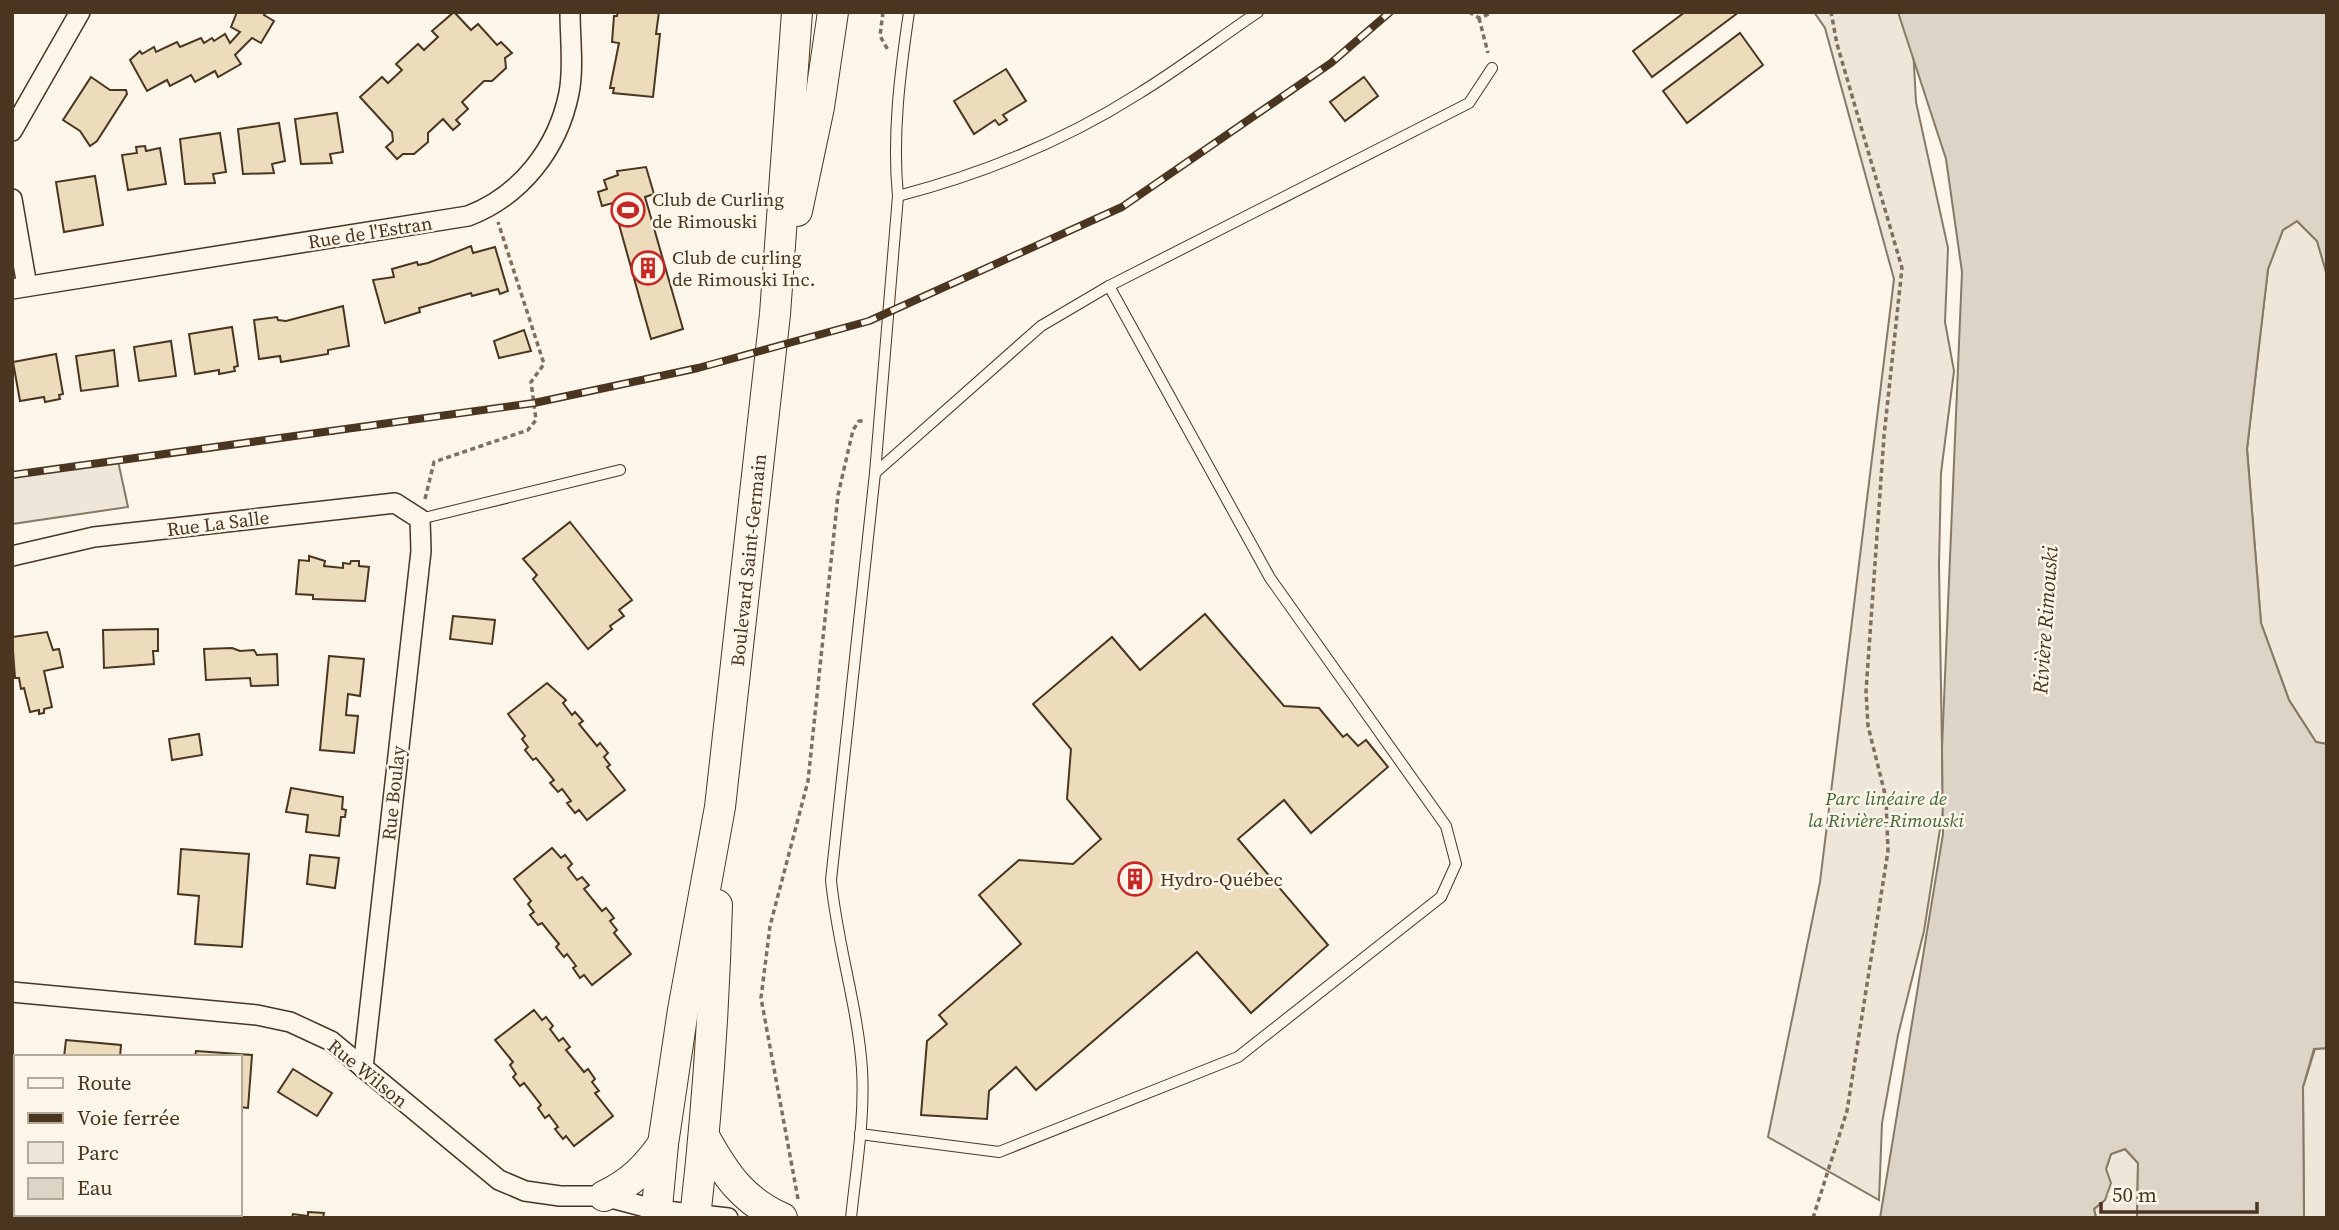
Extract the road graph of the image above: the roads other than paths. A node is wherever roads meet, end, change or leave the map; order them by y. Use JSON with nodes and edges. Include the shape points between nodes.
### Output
{"nodes":[{"id":1,"x":80,"y":12,"type":"edge"},
{"id":2,"x":570,"y":12,"type":"edge"},
{"id":3,"x":797,"y":12,"type":"edge"},
{"id":4,"x":833,"y":12,"type":"edge"},
{"id":5,"x":909,"y":12,"type":"edge"},
{"id":6,"x":1258,"y":12,"type":"edge"},
{"id":7,"x":1492,"y":68,"type":"road end"},
{"id":8,"x":12,"y":131,"type":"edge"},
{"id":9,"x":898,"y":196,"type":"junction"},
{"id":10,"x":12,"y":199,"type":"edge"},
{"id":11,"x":1109,"y":286,"type":"junction"},
{"id":12,"x":20,"y":287,"type":"edge"},
{"id":13,"x":775,"y":314,"type":"junction"},
{"id":14,"x":620,"y":470,"type":"dead end"},
{"id":15,"x":875,"y":473,"type":"junction"},
{"id":16,"x":420,"y":519,"type":"junction"},
{"id":17,"x":12,"y":556,"type":"edge"},
{"id":18,"x":720,"y":807,"type":"junction"},
{"id":19,"x":12,"y":992,"type":"edge"},
{"id":20,"x":363,"y":1068,"type":"junction"},
{"id":21,"x":860,"y":1134,"type":"junction"},
{"id":22,"x":705,"y":1138,"type":"junction"},
{"id":23,"x":663,"y":1144,"type":"junction"},
{"id":24,"x":604,"y":1196,"type":"junction"},
{"id":25,"x":791,"y":1212,"type":"edge"},
{"id":26,"x":648,"y":1215,"type":"edge"},
{"id":27,"x":695,"y":1216,"type":"edge"},
{"id":28,"x":728,"y":1218,"type":"edge"},
{"id":29,"x":851,"y":1218,"type":"edge"}],
"edges":[{"from":1,"to":8,"type":"street"},
{"from":2,"to":12,"type":"street","name":"Rue de l'Estran","via":[[570,91],[560,125],[546,155],[493,207],[468,216]]},
{"from":3,"to":13,"type":"main road","name":"Boulevard Saint-Germain"},
{"from":4,"to":13,"type":"main road","name":"Boulevard Saint-Germain","via":[[819,107]]},
{"from":5,"to":9,"type":"lane","via":[[895,164]]},
{"from":6,"to":9,"type":"lane","via":[[1137,95],[1030,152],[955,181]]},
{"from":7,"to":11,"type":"lane","via":[[1469,103]]},
{"from":9,"to":15,"type":"lane"},
{"from":10,"to":12,"type":"street"},
{"from":11,"to":15,"type":"lane","via":[[1041,326]]},
{"from":11,"to":21,"type":"lane","via":[[1270,578],[1446,825],[1456,864],[1441,897],[1238,1057],[999,1152]]},
{"from":13,"to":18,"type":"main road","name":"Boulevard Saint-Germain"},
{"from":14,"to":16,"type":"lane"},
{"from":15,"to":21,"type":"lane","via":[[831,880],[862,1065]]},
{"from":16,"to":17,"type":"street","name":"Rue La Salle","via":[[396,503],[94,537]]},
{"from":16,"to":20,"type":"street","name":"Rue Boulay","via":[[421,551]]},
{"from":18,"to":22,"type":"main road","name":"Boulevard Saint-Germain","via":[[714,1017]]},
{"from":18,"to":23,"type":"main road","name":"Boulevard Saint-Germain"},
{"from":19,"to":20,"type":"street","name":"Rue Wilson","via":[[290,1022],[331,1041]]},
{"from":20,"to":24,"type":"street","name":"Rue Wilson","via":[[499,1180],[525,1191]]},
{"from":21,"to":29,"type":"lane"},
{"from":22,"to":25,"type":"main road","via":[[724,1172],[746,1197]]},
{"from":22,"to":27,"type":"main road","name":"Boulevard Saint-Germain"},
{"from":23,"to":24,"type":"main road","via":[[644,1170]]},
{"from":23,"to":26,"type":"main road","name":"Boulevard Saint-Germain"},
{"from":24,"to":26,"type":"street","name":"Rue Wilson"},
{"from":26,"to":27,"type":"street","name":"Rue Wilson"},
{"from":27,"to":28,"type":"street","name":"Rue Wilson"}]}
